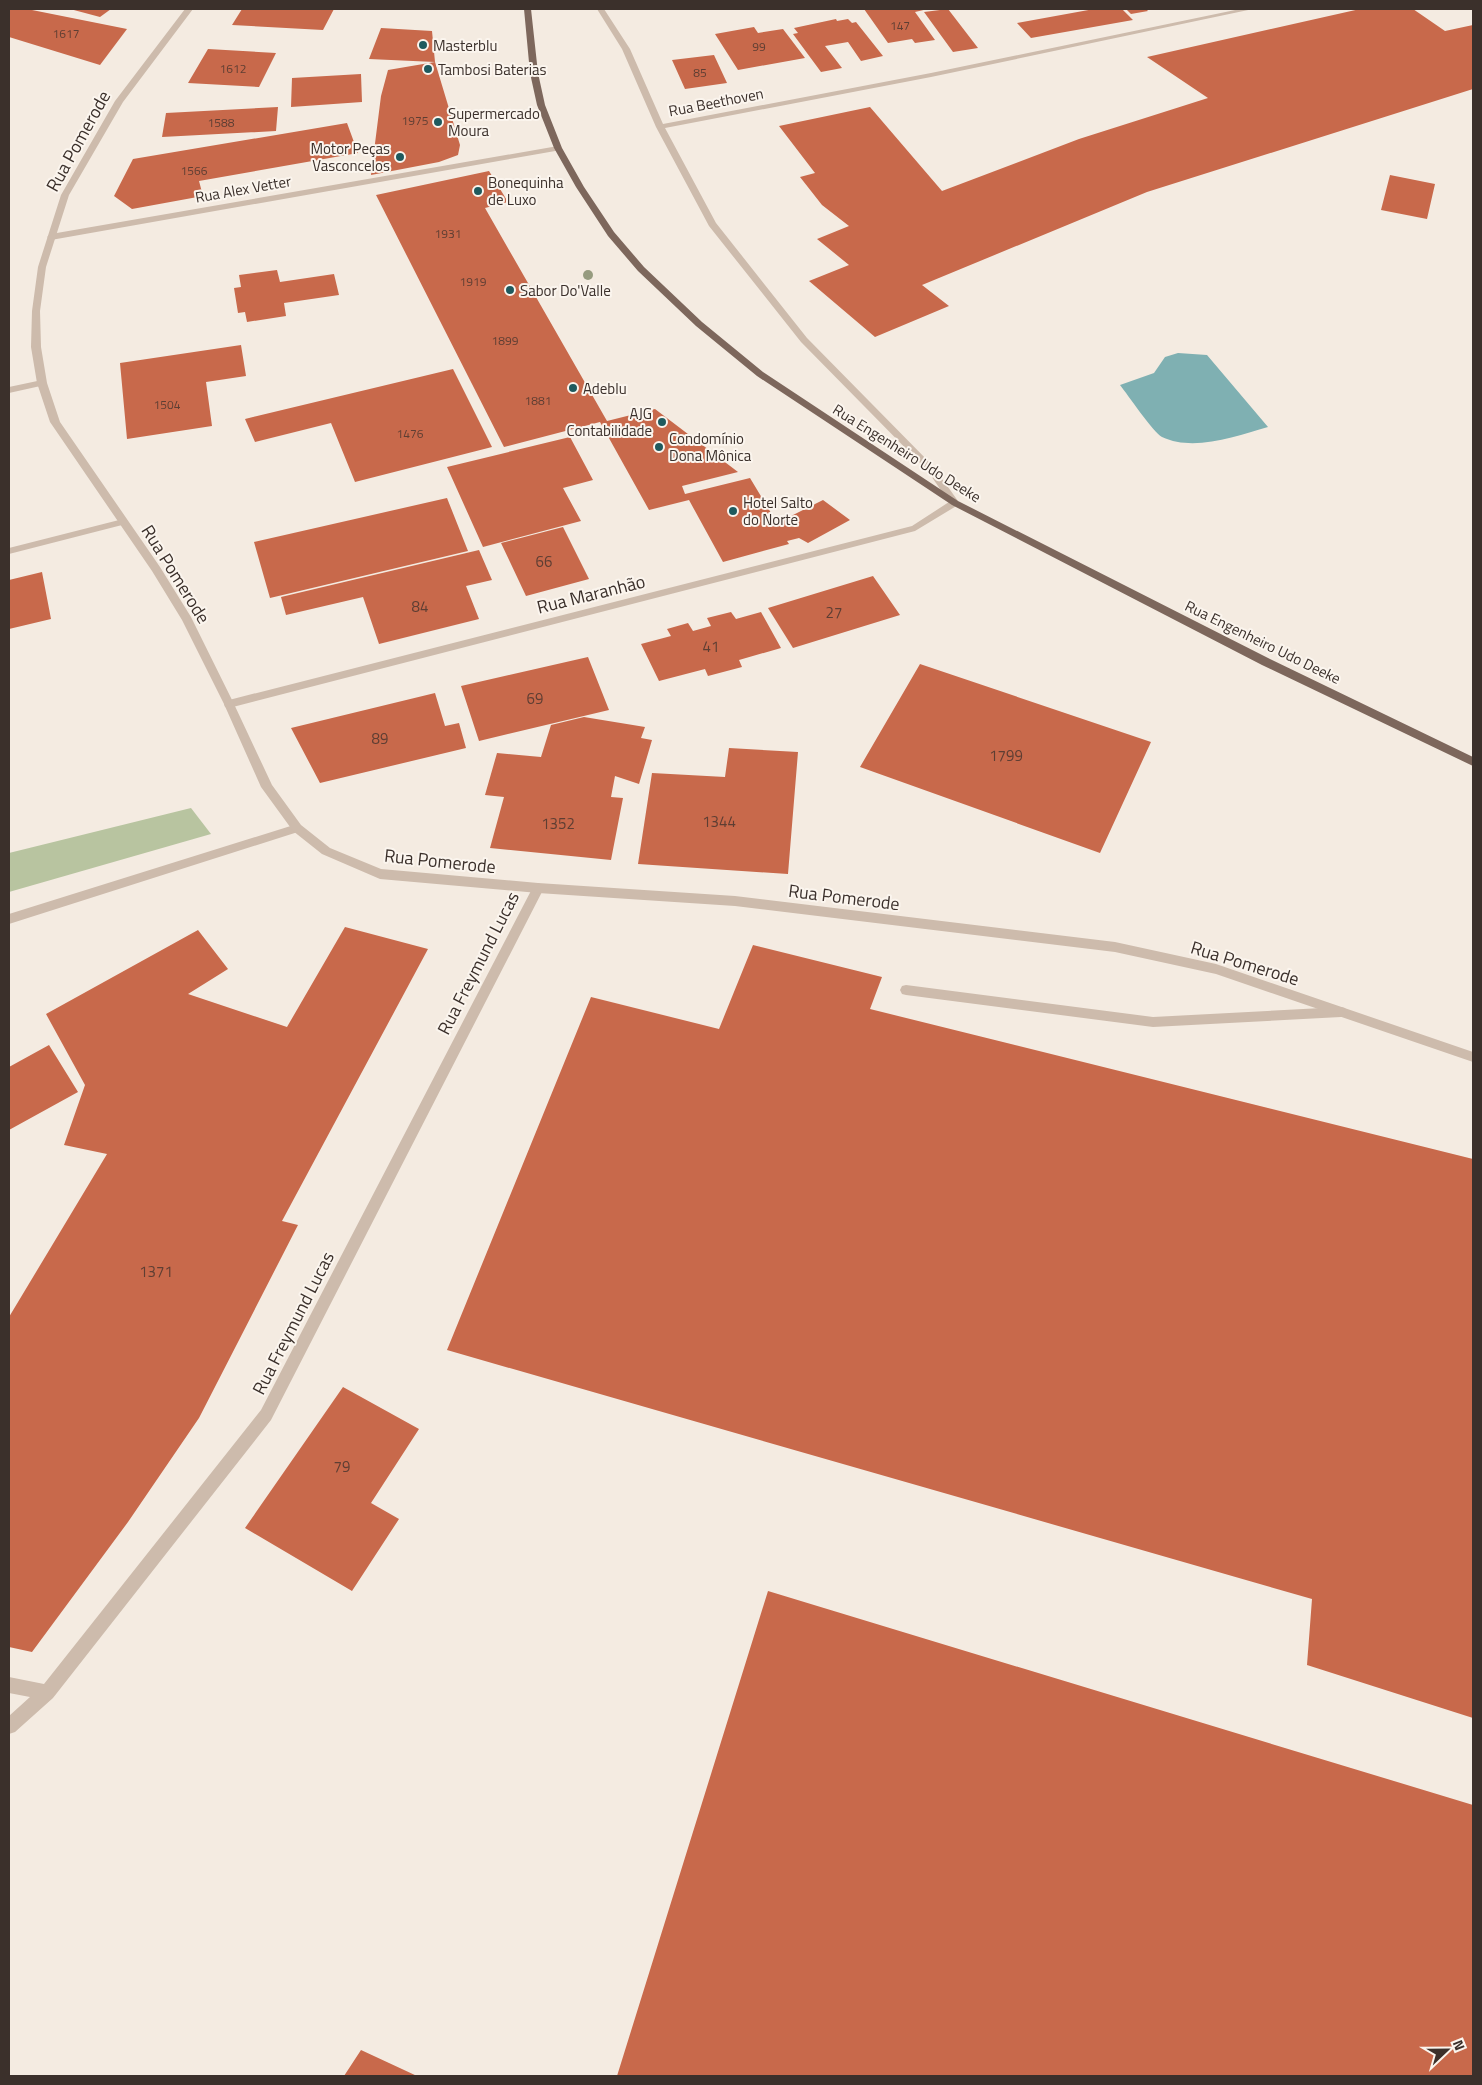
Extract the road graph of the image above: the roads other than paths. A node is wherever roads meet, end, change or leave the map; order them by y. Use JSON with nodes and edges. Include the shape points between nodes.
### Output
{"nodes":[{"id":1,"x":188,"y":9,"type":"edge"},
{"id":2,"x":527,"y":9,"type":"edge"},
{"id":3,"x":601,"y":9,"type":"edge"},
{"id":4,"x":1249,"y":9,"type":"edge"},
{"id":5,"x":660,"y":128,"type":"junction"},
{"id":6,"x":558,"y":148,"type":"junction"},
{"id":7,"x":51,"y":237,"type":"junction"},
{"id":8,"x":42,"y":383,"type":"junction"},
{"id":9,"x":9,"y":390,"type":"edge"},
{"id":10,"x":955,"y":503,"type":"junction"},
{"id":11,"x":123,"y":522,"type":"junction"},
{"id":12,"x":9,"y":551,"type":"edge"},
{"id":13,"x":229,"y":704,"type":"junction"},
{"id":14,"x":1473,"y":762,"type":"edge"},
{"id":15,"x":298,"y":828,"type":"junction"},
{"id":16,"x":538,"y":888,"type":"junction"},
{"id":17,"x":9,"y":919,"type":"edge"},
{"id":18,"x":906,"y":990,"type":"dead end"},
{"id":19,"x":1341,"y":1012,"type":"junction"},
{"id":20,"x":1473,"y":1057,"type":"edge"},
{"id":21,"x":9,"y":1685,"type":"edge"},
{"id":22,"x":47,"y":1692,"type":"junction"},
{"id":23,"x":9,"y":1726,"type":"edge"}],
"edges":[{"from":1,"to":7,"type":"street","name":"Rua Pomerode","via":[[141,70],[98,136],[65,196]]},
{"from":2,"to":6,"type":"main road","name":"Rua Engenheiro Udo Deeke","via":[[540,105]]},
{"from":3,"to":5,"type":"street","via":[[626,49]]},
{"from":4,"to":5,"type":"street","name":"Rua Beethoven"},
{"from":5,"to":10,"type":"street","name":"Rua Beethoven","via":[[712,224],[804,340],[930,468]]},
{"from":6,"to":7,"type":"street","name":"Rua Alex Vetter"},
{"from":6,"to":10,"type":"main road","name":"Rua Engenheiro Udo Deeke","via":[[612,234],[670,298],[760,374]]},
{"from":7,"to":8,"type":"street","name":"Rua Pomerode","via":[[42,267],[36,311],[36,347]]},
{"from":8,"to":9,"type":"street"},
{"from":8,"to":11,"type":"street","name":"Rua Pomerode","via":[[56,422]]},
{"from":10,"to":13,"type":"street","name":"Rua Maranhão","via":[[915,528]]},
{"from":10,"to":14,"type":"main road","name":"Rua Engenheiro Udo Deeke","via":[[1266,662]]},
{"from":11,"to":12,"type":"street"},
{"from":11,"to":13,"type":"street","name":"Rua Pomerode","via":[[187,620]]},
{"from":13,"to":15,"type":"street","name":"Rua Pomerode","via":[[267,787]]},
{"from":15,"to":16,"type":"street","name":"Rua Pomerode","via":[[326,851],[380,874]]},
{"from":15,"to":17,"type":"street"},
{"from":16,"to":19,"type":"street","name":"Rua Pomerode","via":[[735,901],[1115,947],[1216,969]]},
{"from":16,"to":22,"type":"street","name":"Rua Freymund Lucas","via":[[266,1415]]},
{"from":18,"to":19,"type":"street","via":[[1153,1022]]},
{"from":19,"to":20,"type":"street","name":"Rua Pomerode"},
{"from":21,"to":22,"type":"street"},
{"from":22,"to":23,"type":"street","name":"Rua Freymund Lucas"}]}
